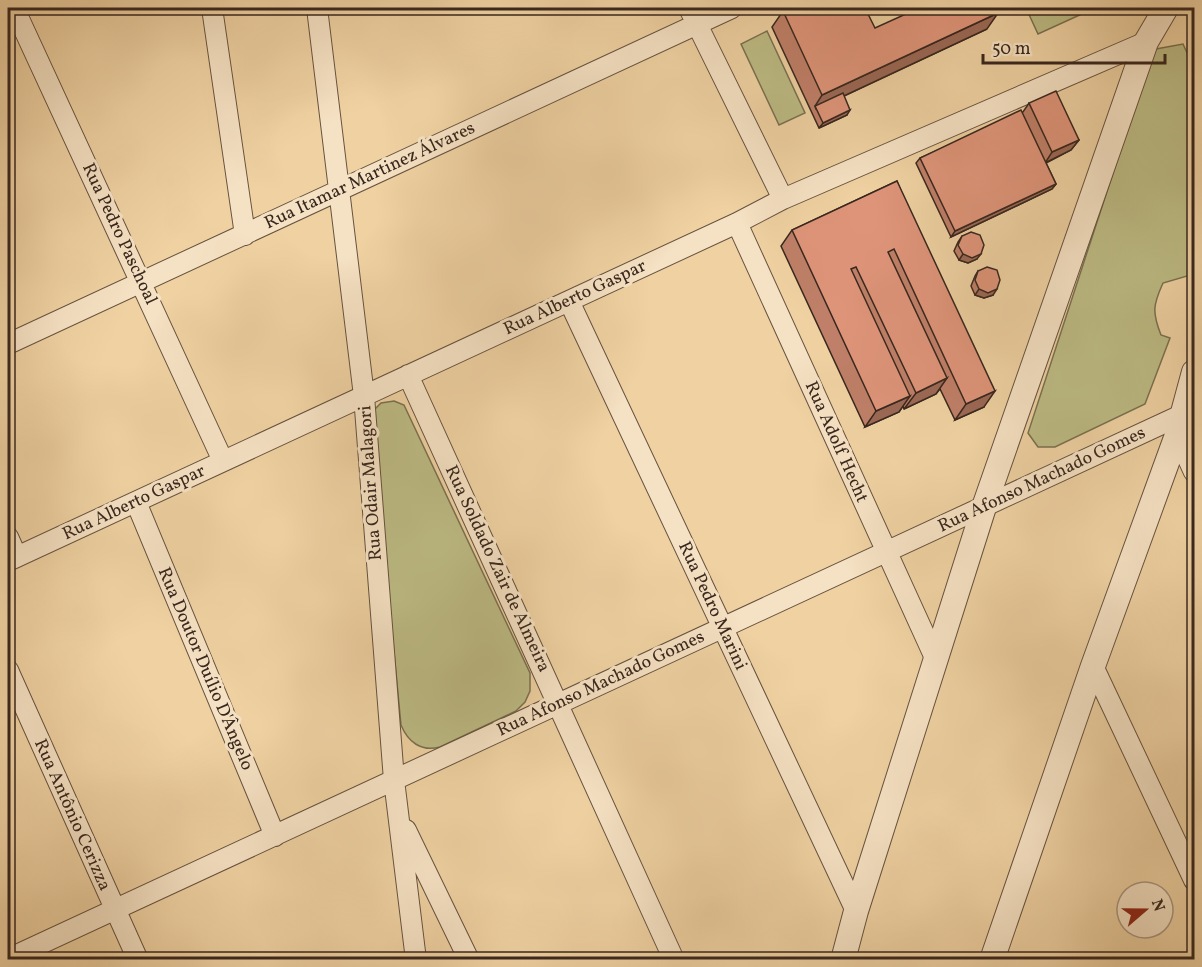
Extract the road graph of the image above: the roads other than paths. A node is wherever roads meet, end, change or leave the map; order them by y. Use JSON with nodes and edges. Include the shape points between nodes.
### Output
{"nodes":[{"id":1,"x":14,"y":8,"type":"edge"},
{"id":2,"x":212,"y":8,"type":"edge"},
{"id":3,"x":317,"y":8,"type":"edge"},
{"id":4,"x":732,"y":8,"type":"edge"},
{"id":5,"x":1166,"y":8,"type":"edge"},
{"id":6,"x":693,"y":15,"type":"edge"},
{"id":7,"x":1146,"y":42,"type":"junction"},
{"id":8,"x":339,"y":191,"type":"junction"},
{"id":9,"x":783,"y":199,"type":"junction"},
{"id":10,"x":737,"y":223,"type":"junction"},
{"id":11,"x":245,"y":235,"type":"junction"},
{"id":12,"x":141,"y":282,"type":"junction"},
{"id":13,"x":569,"y":301,"type":"junction"},
{"id":14,"x":8,"y":344,"type":"edge"},
{"id":15,"x":1194,"y":372,"type":"edge"},
{"id":16,"x":408,"y":375,"type":"junction"},
{"id":17,"x":364,"y":396,"type":"junction"},
{"id":18,"x":1185,"y":420,"type":"edge"},
{"id":19,"x":223,"y":462,"type":"junction"},
{"id":20,"x":1194,"y":472,"type":"edge"},
{"id":21,"x":136,"y":502,"type":"junction"},
{"id":22,"x":984,"y":507,"type":"junction"},
{"id":23,"x":8,"y":537,"type":"edge"},
{"id":24,"x":886,"y":552,"type":"junction"},
{"id":25,"x":12,"y":559,"type":"edge"},
{"id":26,"x":722,"y":628,"type":"junction"},
{"id":27,"x":936,"y":660,"type":"junction"},
{"id":28,"x":1093,"y":666,"type":"junction"},
{"id":29,"x":8,"y":670,"type":"edge"},
{"id":30,"x":559,"y":704,"type":"junction"},
{"id":31,"x":394,"y":780,"type":"junction"},
{"id":32,"x":399,"y":814,"type":"junction"},
{"id":33,"x":275,"y":836,"type":"junction"},
{"id":34,"x":1194,"y":880,"type":"edge"},
{"id":35,"x":115,"y":909,"type":"junction"},
{"id":36,"x":856,"y":911,"type":"junction"},
{"id":37,"x":8,"y":959,"type":"edge"},
{"id":38,"x":138,"y":960,"type":"edge"},
{"id":39,"x":416,"y":960,"type":"edge"},
{"id":40,"x":469,"y":960,"type":"edge"},
{"id":41,"x":674,"y":960,"type":"edge"},
{"id":42,"x":843,"y":960,"type":"edge"},
{"id":43,"x":992,"y":960,"type":"edge"}],
"edges":[{"from":1,"to":12,"type":"street","name":"Rua Pedro Paschoal"},
{"from":2,"to":11,"type":"street"},
{"from":3,"to":8,"type":"street","name":"Rua Odair Malagori"},
{"from":4,"to":6,"type":"street","name":"Rua Itamar Martinez Álvares"},
{"from":5,"to":7,"type":"street"},
{"from":6,"to":8,"type":"street","name":"Rua Itamar Martinez Álvares"},
{"from":6,"to":9,"type":"street"},
{"from":7,"to":9,"type":"street","name":"Rua Alberto Gaspar"},
{"from":7,"to":22,"type":"street"},
{"from":8,"to":11,"type":"street","name":"Rua Itamar Martinez Álvares"},
{"from":8,"to":17,"type":"street","name":"Rua Odair Malagori"},
{"from":9,"to":10,"type":"street","name":"Rua Alberto Gaspar"},
{"from":10,"to":13,"type":"street","name":"Rua Alberto Gaspar"},
{"from":10,"to":24,"type":"street","name":"Rua Adolf Hecht"},
{"from":11,"to":12,"type":"street","name":"Rua Itamar Martinez Álvares"},
{"from":12,"to":14,"type":"street","name":"Rua Itamar Martinez Álvares"},
{"from":12,"to":19,"type":"street","name":"Rua Pedro Paschoal"},
{"from":13,"to":16,"type":"street","name":"Rua Alberto Gaspar"},
{"from":13,"to":26,"type":"street","name":"Rua Pedro Marini"},
{"from":15,"to":18,"type":"street"},
{"from":16,"to":17,"type":"street","name":"Rua Alberto Gaspar"},
{"from":16,"to":30,"type":"street","name":"Rua Soldado Zair de Almeira"},
{"from":17,"to":19,"type":"street","name":"Rua Alberto Gaspar"},
{"from":17,"to":31,"type":"street","name":"Rua Odair Malagori"},
{"from":18,"to":20,"type":"street"},
{"from":18,"to":22,"type":"street","name":"Rua Afonso Machado Gomes"},
{"from":18,"to":28,"type":"street"},
{"from":19,"to":21,"type":"street","name":"Rua Alberto Gaspar"},
{"from":21,"to":25,"type":"street","name":"Rua Alberto Gaspar"},
{"from":21,"to":33,"type":"street","name":"Rua Doutor Duílio D'Ângelo"},
{"from":22,"to":24,"type":"street","name":"Rua Afonso Machado Gomes"},
{"from":22,"to":27,"type":"street"},
{"from":23,"to":25,"type":"street"},
{"from":24,"to":26,"type":"street","name":"Rua Afonso Machado Gomes"},
{"from":24,"to":27,"type":"street","name":"Rua Adolf Hecht"},
{"from":26,"to":30,"type":"street","name":"Rua Afonso Machado Gomes"},
{"from":26,"to":36,"type":"street","name":"Rua Pedro Marini"},
{"from":27,"to":36,"type":"street"},
{"from":28,"to":34,"type":"street"},
{"from":28,"to":43,"type":"street"},
{"from":29,"to":35,"type":"street","name":"Rua Antônio Cerizza"},
{"from":30,"to":31,"type":"street","name":"Rua Afonso Machado Gomes"},
{"from":30,"to":41,"type":"street","name":"Rua Soldado Zair de Almeira"},
{"from":31,"to":32,"type":"street","name":"Rua Odair Malagori"},
{"from":31,"to":33,"type":"street","name":"Rua Afonso Machado Gomes"},
{"from":32,"to":39,"type":"street","name":"Rua Odair Malagori"},
{"from":32,"to":40,"type":"street"},
{"from":33,"to":35,"type":"street","name":"Rua Afonso Machado Gomes"},
{"from":35,"to":37,"type":"street","name":"Rua Afonso Machado Gomes"},
{"from":35,"to":38,"type":"street","name":"Rua Antônio Cerizza"},
{"from":36,"to":42,"type":"street"}]}
